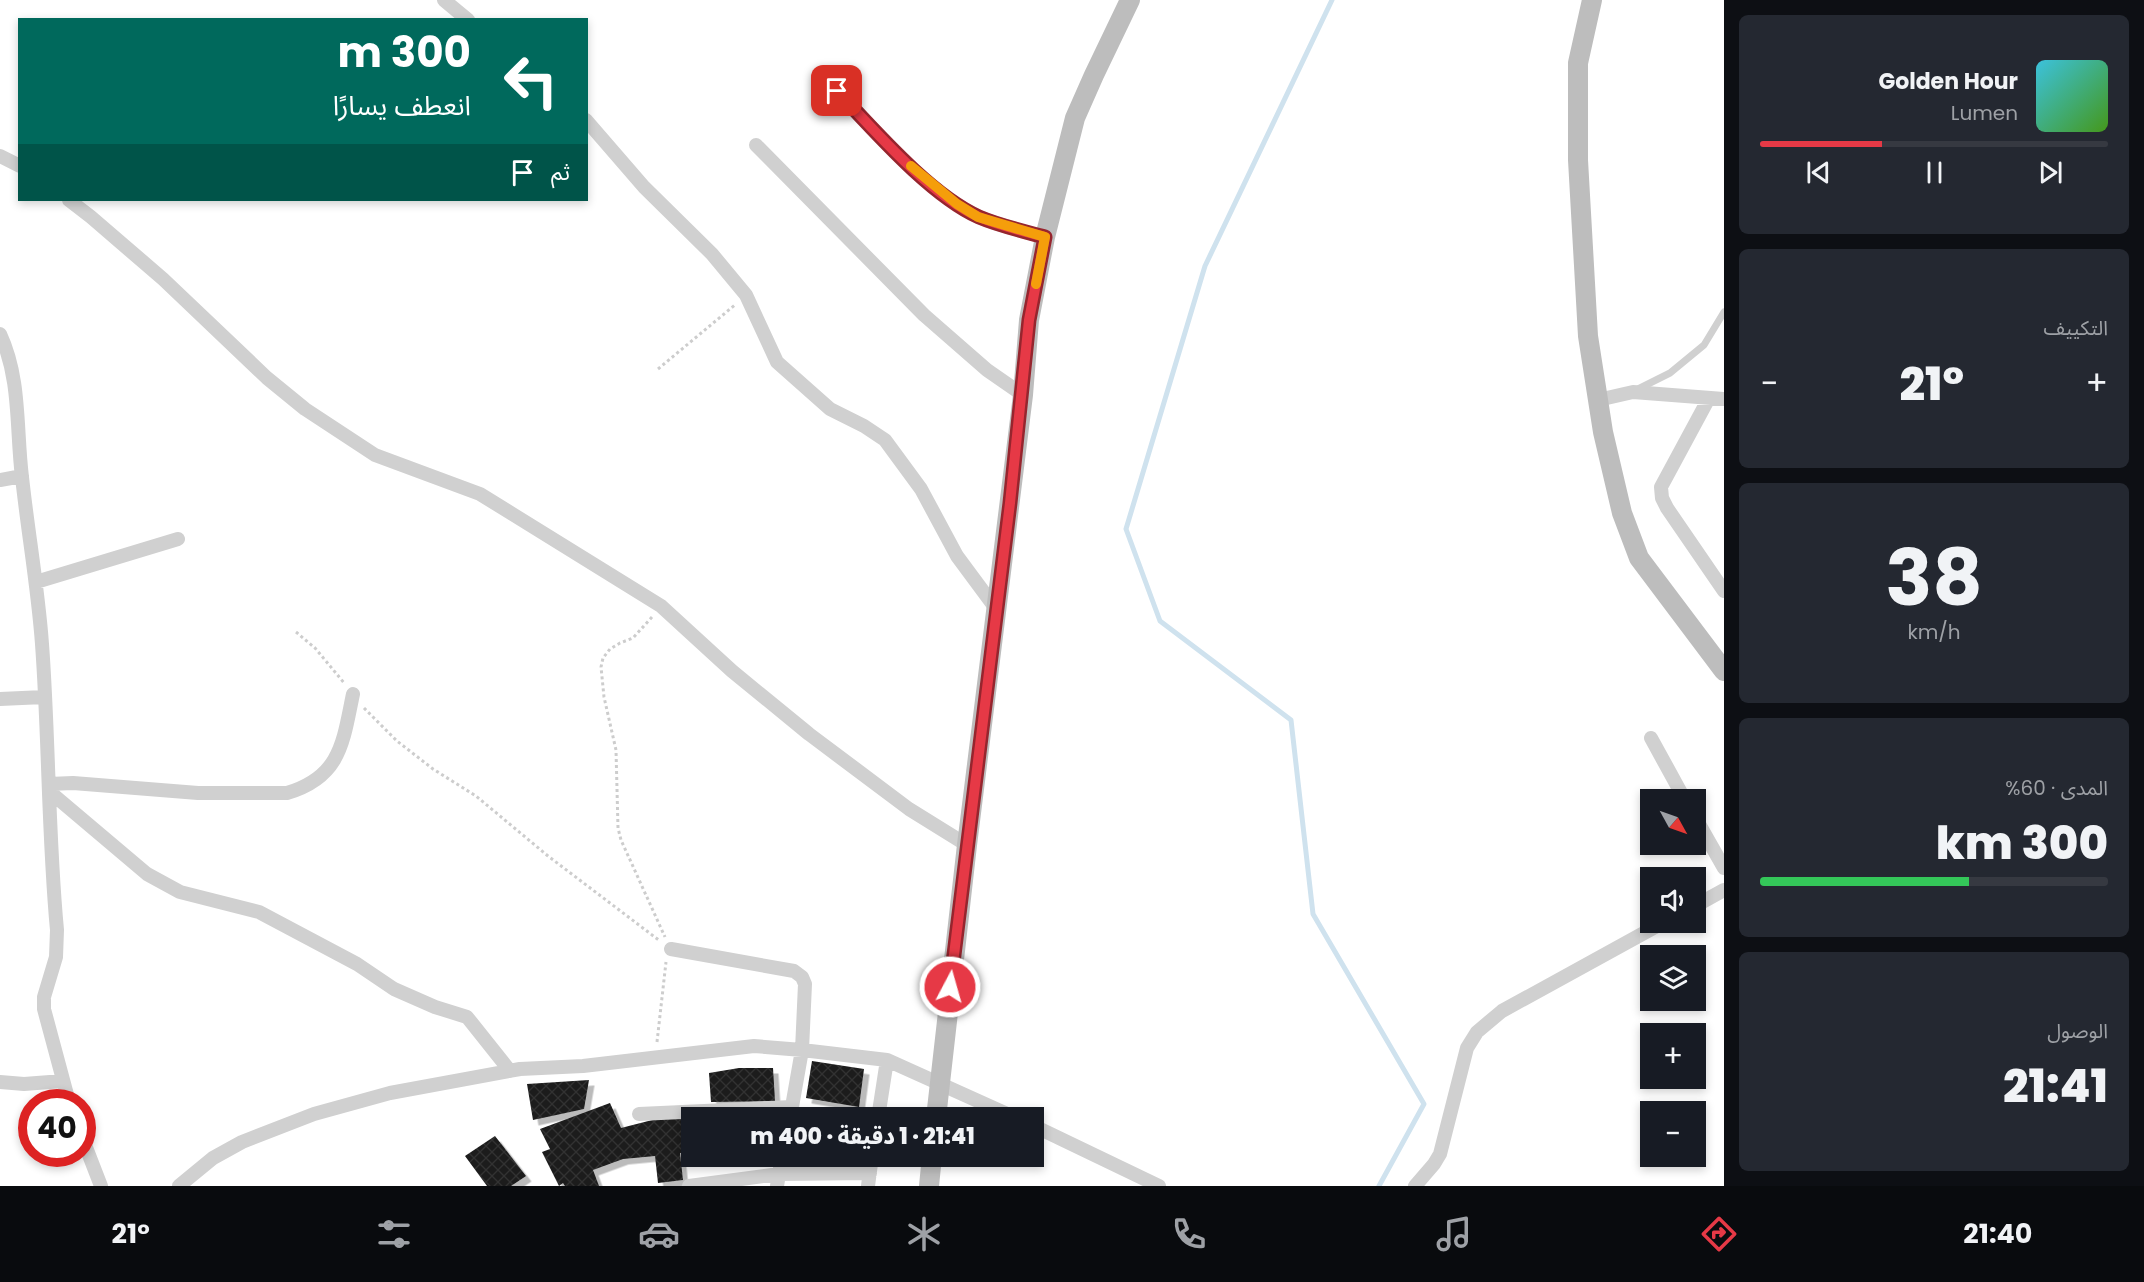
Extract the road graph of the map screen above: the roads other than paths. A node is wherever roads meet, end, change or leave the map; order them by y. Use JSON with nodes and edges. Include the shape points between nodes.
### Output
{"nodes":[{"id":1,"x":444,"y":0,"type":"edge"},
{"id":2,"x":1130,"y":0,"type":"edge"},
{"id":3,"x":1592,"y":0,"type":"edge"},
{"id":4,"x":466,"y":18,"type":"edge"},
{"id":5,"x":837,"y":91,"type":"dead end"},
{"id":6,"x":588,"y":122,"type":"edge"},
{"id":7,"x":756,"y":145,"type":"dead end"},
{"id":8,"x":0,"y":156,"type":"edge"},
{"id":9,"x":18,"y":165,"type":"edge"},
{"id":10,"x":70,"y":201,"type":"edge"},
{"id":11,"x":1045,"y":237,"type":"junction"},
{"id":12,"x":1724,"y":312,"type":"edge"},
{"id":13,"x":0,"y":334,"type":"edge"},
{"id":14,"x":1633,"y":392,"type":"junction"},
{"id":15,"x":1023,"y":395,"type":"junction"},
{"id":16,"x":1709,"y":398,"type":"junction"},
{"id":17,"x":1724,"y":399,"type":"edge"},
{"id":18,"x":1598,"y":400,"type":"junction"},
{"id":19,"x":21,"y":476,"type":"junction"},
{"id":20,"x":0,"y":480,"type":"edge"},
{"id":21,"x":178,"y":539,"type":"dead end"},
{"id":22,"x":36,"y":582,"type":"junction"},
{"id":23,"x":1724,"y":591,"type":"edge"},
{"id":24,"x":997,"y":610,"type":"junction"},
{"id":25,"x":1724,"y":671,"type":"edge"},
{"id":26,"x":353,"y":694,"type":"road end"},
{"id":27,"x":45,"y":697,"type":"junction"},
{"id":28,"x":0,"y":699,"type":"edge"},
{"id":29,"x":1651,"y":738,"type":"dead end"},
{"id":30,"x":49,"y":788,"type":"junction"},
{"id":31,"x":1679,"y":789,"type":"edge"},
{"id":32,"x":1706,"y":836,"type":"edge"},
{"id":33,"x":967,"y":845,"type":"junction"},
{"id":34,"x":1724,"y":868,"type":"edge"},
{"id":35,"x":1724,"y":890,"type":"edge"},
{"id":36,"x":1706,"y":900,"type":"edge"},
{"id":37,"x":1644,"y":933,"type":"edge"},
{"id":38,"x":671,"y":949,"type":"road end"},
{"id":39,"x":802,"y":1050,"type":"junction"},
{"id":40,"x":887,"y":1060,"type":"junction"},
{"id":41,"x":510,"y":1071,"type":"junction"},
{"id":42,"x":63,"y":1081,"type":"junction"},
{"id":43,"x":0,"y":1082,"type":"edge"},
{"id":44,"x":939,"y":1082,"type":"junction"},
{"id":45,"x":65,"y":1089,"type":"edge"},
{"id":46,"x":792,"y":1107,"type":"edge"},
{"id":47,"x":880,"y":1107,"type":"edge"},
{"id":48,"x":937,"y":1107,"type":"edge"},
{"id":49,"x":992,"y":1107,"type":"edge"},
{"id":50,"x":681,"y":1113,"type":"edge"},
{"id":51,"x":639,"y":1114,"type":"dead end"},
{"id":52,"x":1044,"y":1131,"type":"edge"},
{"id":53,"x":94,"y":1167,"type":"edge"},
{"id":54,"x":931,"y":1167,"type":"edge"},
{"id":55,"x":778,"y":1180,"type":"edge"},
{"id":56,"x":869,"y":1180,"type":"edge"},
{"id":57,"x":101,"y":1186,"type":"edge"},
{"id":58,"x":179,"y":1186,"type":"edge"},
{"id":59,"x":689,"y":1186,"type":"edge"},
{"id":60,"x":929,"y":1186,"type":"edge"},
{"id":61,"x":1159,"y":1186,"type":"edge"},
{"id":62,"x":1415,"y":1186,"type":"edge"}],
"edges":[{"from":1,"to":4,"type":"street"},
{"from":2,"to":11,"type":"street","via":[[1076,118]]},
{"from":3,"to":18,"type":"street","via":[[1578,63],[1578,160],[1588,336]]},
{"from":5,"to":11,"type":"street","via":[[908,162],[957,204],[978,217]]},
{"from":6,"to":24,"type":"street","via":[[644,187],[712,254],[746,296],[777,362],[830,409],[885,440],[921,489],[957,556]]},
{"from":7,"to":15,"type":"street","via":[[931,322]]},
{"from":8,"to":9,"type":"street"},
{"from":10,"to":33,"type":"street","via":[[154,271],[305,410],[375,454],[480,494],[661,606],[809,734],[909,809]]},
{"from":11,"to":15,"type":"street","via":[[1029,320]]},
{"from":12,"to":14,"type":"lane","via":[[1704,345],[1670,374]]},
{"from":13,"to":19,"type":"street","via":[[14,380]]},
{"from":14,"to":16,"type":"street"},
{"from":14,"to":18,"type":"street"},
{"from":15,"to":24,"type":"street"},
{"from":16,"to":17,"type":"street"},
{"from":16,"to":23,"type":"street","via":[[1661,487],[1667,508]]},
{"from":18,"to":25,"type":"street","via":[[1622,513],[1639,558]]},
{"from":19,"to":20,"type":"street"},
{"from":19,"to":22,"type":"street"},
{"from":21,"to":22,"type":"street"},
{"from":22,"to":27,"type":"street"},
{"from":24,"to":33,"type":"street"},
{"from":26,"to":30,"type":"street","via":[[340,753],[318,777],[299,790],[198,793],[73,783]]},
{"from":27,"to":28,"type":"street"},
{"from":27,"to":30,"type":"street"},
{"from":29,"to":31,"type":"street"},
{"from":30,"to":41,"type":"street","via":[[163,884],[210,901],[260,912],[357,964],[394,989],[467,1017]]},
{"from":30,"to":42,"type":"street","via":[[57,930],[56,957],[44,1009]]},
{"from":32,"to":34,"type":"street"},
{"from":33,"to":44,"type":"street"},
{"from":35,"to":36,"type":"street"},
{"from":37,"to":62,"type":"street","via":[[1502,1011],[1477,1032],[1467,1048],[1440,1154]]},
{"from":38,"to":39,"type":"street","via":[[794,971],[802,977]]},
{"from":39,"to":40,"type":"street"},
{"from":39,"to":41,"type":"street","via":[[754,1046],[657,1059]]},
{"from":39,"to":46,"type":"street"},
{"from":40,"to":44,"type":"street"},
{"from":40,"to":47,"type":"street"},
{"from":41,"to":58,"type":"street","via":[[390,1093],[314,1114],[242,1142],[213,1158]]},
{"from":42,"to":43,"type":"street"},
{"from":42,"to":45,"type":"street"},
{"from":44,"to":48,"type":"street"},
{"from":44,"to":49,"type":"street"},
{"from":50,"to":51,"type":"street"},
{"from":52,"to":61,"type":"street"},
{"from":53,"to":57,"type":"street"},
{"from":54,"to":60,"type":"street"},
{"from":55,"to":56,"type":"street"},
{"from":55,"to":59,"type":"street"}]}
